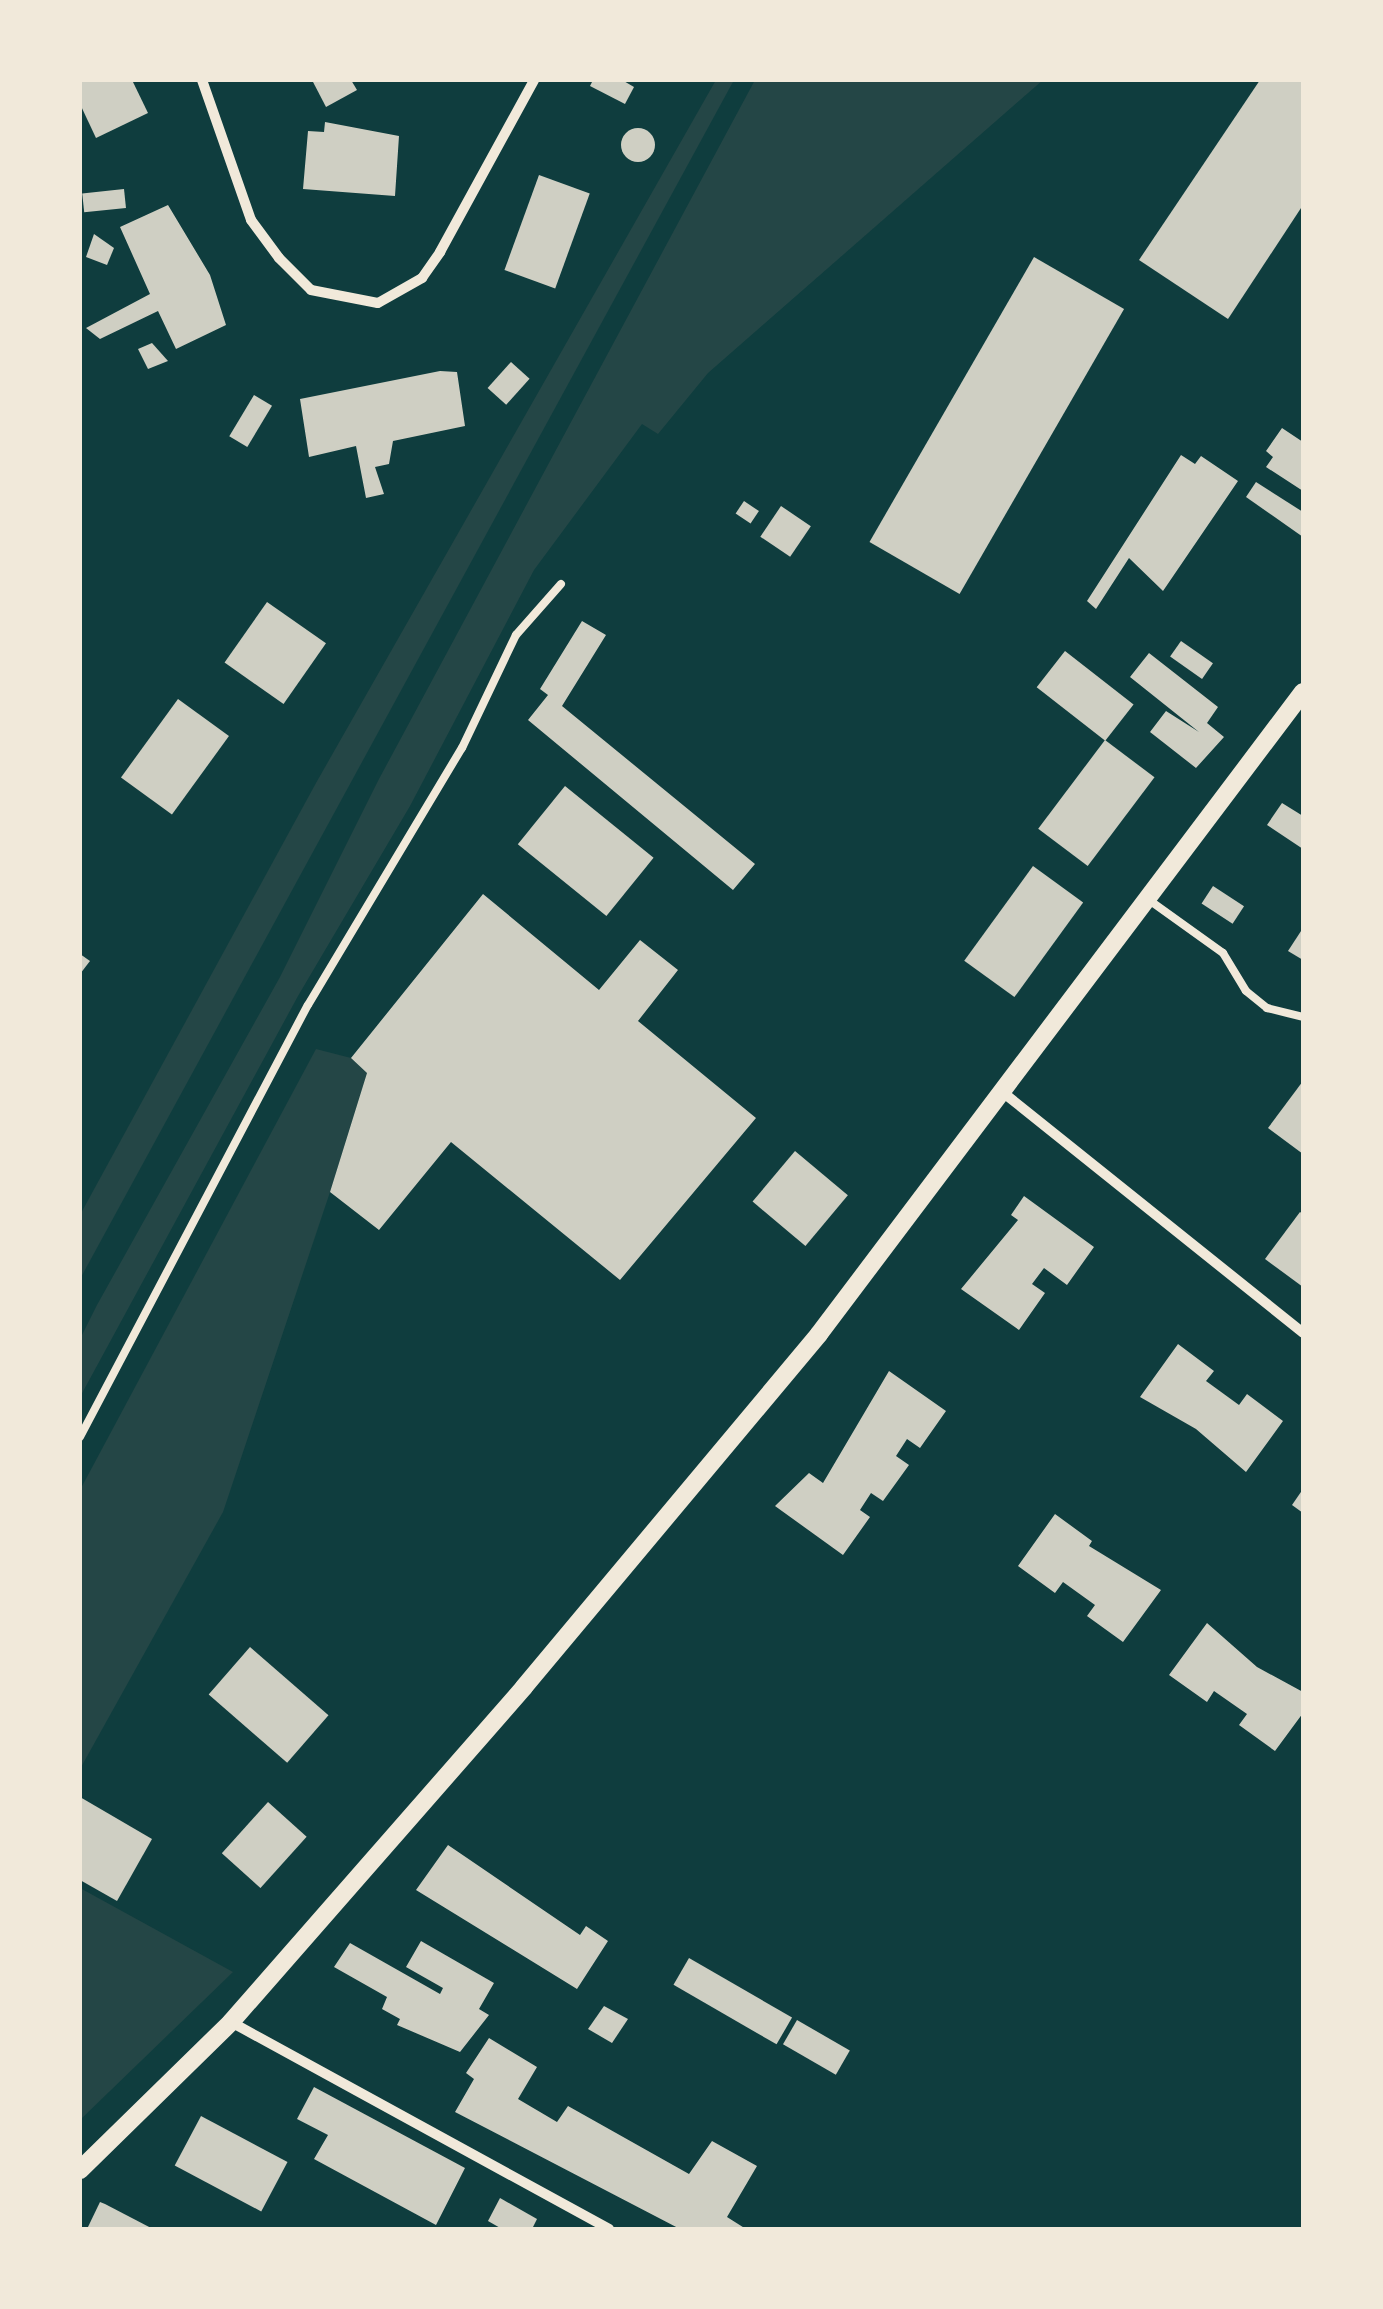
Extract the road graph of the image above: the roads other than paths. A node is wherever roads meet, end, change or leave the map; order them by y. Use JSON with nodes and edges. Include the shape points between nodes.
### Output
{"nodes":[{"id":1,"x":202,"y":80,"type":"edge"},
{"id":2,"x":534,"y":80,"type":"edge"},
{"id":3,"x":561,"y":584,"type":"dead end"},
{"id":4,"x":1303,"y":692,"type":"edge"},
{"id":5,"x":1149,"y":900,"type":"junction"},
{"id":6,"x":1303,"y":1017,"type":"edge"},
{"id":7,"x":1005,"y":1094,"type":"junction"},
{"id":8,"x":1303,"y":1332,"type":"edge"},
{"id":9,"x":80,"y":1438,"type":"edge"},
{"id":10,"x":230,"y":2022,"type":"junction"},
{"id":11,"x":80,"y":2170,"type":"edge"},
{"id":12,"x":608,"y":2229,"type":"edge"}],
"edges":[{"from":1,"to":2,"type":"street","via":[[251,220],[278,258],[312,290],[378,303],[422,278]]},
{"from":3,"to":9,"type":"lane","via":[[516,635],[462,748],[308,1005]]},
{"from":4,"to":5,"type":"street"},
{"from":5,"to":6,"type":"lane","via":[[1222,953],[1246,991],[1267,1008]]},
{"from":5,"to":7,"type":"street"},
{"from":7,"to":8,"type":"street"},
{"from":7,"to":10,"type":"street","via":[[820,1334],[524,1687]]},
{"from":10,"to":11,"type":"street"},
{"from":10,"to":12,"type":"street"}]}
